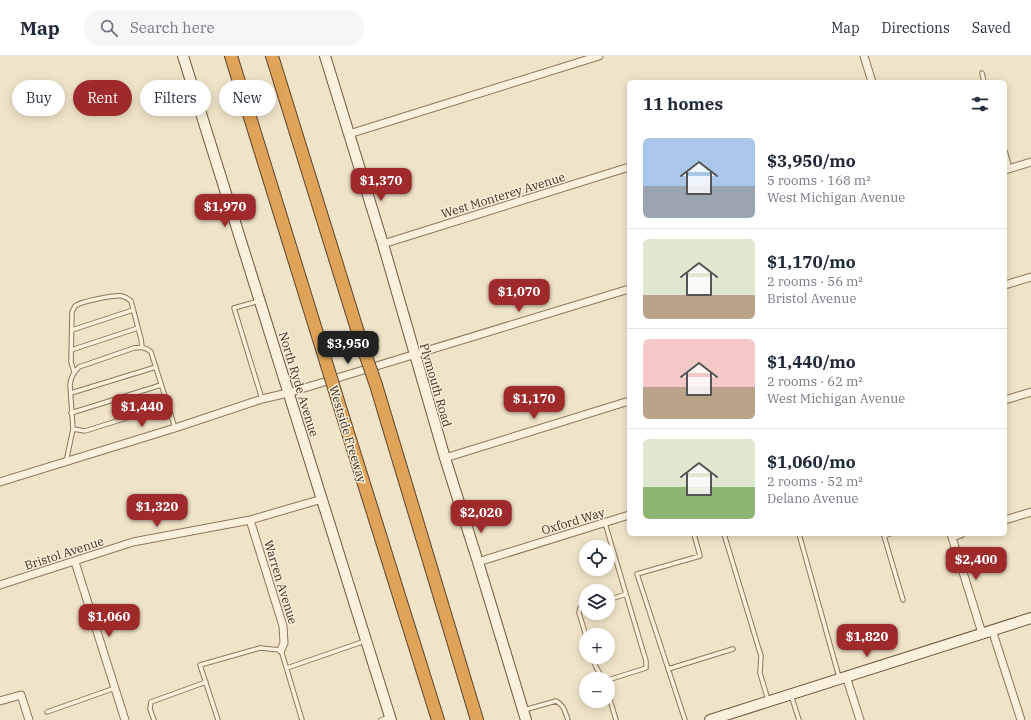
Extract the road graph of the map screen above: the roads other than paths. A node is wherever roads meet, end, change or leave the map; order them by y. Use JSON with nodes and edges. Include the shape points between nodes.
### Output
{"nodes":[{"id":1,"x":183,"y":56,"type":"edge"},
{"id":2,"x":231,"y":56,"type":"edge"},
{"id":3,"x":272,"y":56,"type":"edge"},
{"id":4,"x":325,"y":56,"type":"edge"},
{"id":5,"x":599,"y":56,"type":"edge"},
{"id":6,"x":864,"y":56,"type":"edge"},
{"id":7,"x":982,"y":73,"type":"dead end"},
{"id":8,"x":871,"y":80,"type":"edge"},
{"id":9,"x":984,"y":80,"type":"edge"},
{"id":10,"x":349,"y":134,"type":"junction"},
{"id":11,"x":1031,"y":162,"type":"edge"},
{"id":12,"x":627,"y":168,"type":"edge"},
{"id":13,"x":1008,"y":169,"type":"edge"},
{"id":14,"x":383,"y":244,"type":"junction"},
{"id":15,"x":1031,"y":277,"type":"edge"},
{"id":16,"x":1007,"y":284,"type":"edge"},
{"id":17,"x":627,"y":290,"type":"edge"},
{"id":18,"x":259,"y":301,"type":"junction"},
{"id":19,"x":133,"y":310,"type":"junction"},
{"id":20,"x":138,"y":328,"type":"junction"},
{"id":21,"x":72,"y":330,"type":"junction"},
{"id":22,"x":142,"y":347,"type":"junction"},
{"id":23,"x":72,"y":350,"type":"junction"},
{"id":24,"x":414,"y":355,"type":"junction"},
{"id":25,"x":156,"y":367,"type":"junction"},
{"id":26,"x":74,"y":372,"type":"junction"},
{"id":27,"x":161,"y":385,"type":"junction"},
{"id":28,"x":1031,"y":392,"type":"edge"},
{"id":29,"x":71,"y":393,"type":"junction"},
{"id":30,"x":288,"y":393,"type":"junction"},
{"id":31,"x":262,"y":399,"type":"junction"},
{"id":32,"x":1007,"y":399,"type":"edge"},
{"id":33,"x":627,"y":402,"type":"edge"},
{"id":34,"x":168,"y":405,"type":"junction"},
{"id":35,"x":72,"y":413,"type":"junction"},
{"id":36,"x":175,"y":428,"type":"junction"},
{"id":37,"x":73,"y":429,"type":"junction"},
{"id":38,"x":445,"y":458,"type":"junction"},
{"id":39,"x":66,"y":462,"type":"junction"},
{"id":40,"x":0,"y":482,"type":"edge"},
{"id":41,"x":322,"y":499,"type":"junction"},
{"id":42,"x":1031,"y":512,"type":"edge"},
{"id":43,"x":627,"y":516,"type":"edge"},
{"id":44,"x":1007,"y":519,"type":"edge"},
{"id":45,"x":250,"y":520,"type":"junction"},
{"id":46,"x":606,"y":523,"type":"junction"},
{"id":47,"x":695,"y":536,"type":"edge"},
{"id":48,"x":725,"y":536,"type":"edge"},
{"id":49,"x":800,"y":536,"type":"edge"},
{"id":50,"x":884,"y":536,"type":"edge"},
{"id":51,"x":951,"y":536,"type":"edge"},
{"id":52,"x":75,"y":562,"type":"junction"},
{"id":53,"x":478,"y":562,"type":"junction"},
{"id":54,"x":0,"y":585,"type":"edge"},
{"id":55,"x":626,"y":594,"type":"junction"},
{"id":56,"x":615,"y":598,"type":"edge"},
{"id":57,"x":903,"y":600,"type":"dead end"},
{"id":58,"x":1031,"y":618,"type":"edge"},
{"id":59,"x":992,"y":630,"type":"junction"},
{"id":60,"x":982,"y":634,"type":"junction"},
{"id":61,"x":366,"y":641,"type":"junction"},
{"id":62,"x":733,"y":649,"type":"dead end"},
{"id":63,"x":281,"y":650,"type":"junction"},
{"id":64,"x":287,"y":668,"type":"junction"},
{"id":65,"x":668,"y":669,"type":"junction"},
{"id":66,"x":843,"y":677,"type":"junction"},
{"id":67,"x":615,"y":678,"type":"edge"},
{"id":68,"x":206,"y":682,"type":"junction"},
{"id":69,"x":115,"y":688,"type":"junction"},
{"id":70,"x":790,"y":694,"type":"junction"},
{"id":71,"x":0,"y":701,"type":"edge"},
{"id":72,"x":768,"y":701,"type":"junction"},
{"id":73,"x":612,"y":708,"type":"edge"},
{"id":74,"x":47,"y":712,"type":"dead end"},
{"id":75,"x":524,"y":715,"type":"edge"},
{"id":76,"x":387,"y":719,"type":"edge"},
{"id":77,"x":29,"y":720,"type":"edge"},
{"id":78,"x":125,"y":720,"type":"edge"},
{"id":79,"x":154,"y":720,"type":"edge"},
{"id":80,"x":218,"y":720,"type":"edge"},
{"id":81,"x":302,"y":720,"type":"edge"},
{"id":82,"x":438,"y":720,"type":"edge"},
{"id":83,"x":477,"y":720,"type":"edge"},
{"id":84,"x":568,"y":720,"type":"edge"},
{"id":85,"x":616,"y":720,"type":"edge"},
{"id":86,"x":685,"y":720,"type":"edge"},
{"id":87,"x":710,"y":720,"type":"edge"},
{"id":88,"x":799,"y":720,"type":"edge"},
{"id":89,"x":860,"y":720,"type":"edge"},
{"id":90,"x":1021,"y":720,"type":"edge"}],
"edges":[{"from":1,"to":18,"type":"street","name":"North Ryde Avenue"},
{"from":2,"to":82,"type":"highway","name":"Westside Freeway","bridge":true},
{"from":3,"to":83,"type":"highway","bridge":true,"via":[[376,385]]},
{"from":4,"to":10,"type":"street","name":"Plymouth Road"},
{"from":5,"to":10,"type":"street"},
{"from":6,"to":8,"type":"street"},
{"from":7,"to":9,"type":"lane"},
{"from":10,"to":14,"type":"street","name":"Plymouth Road"},
{"from":11,"to":13,"type":"street"},
{"from":12,"to":14,"type":"street","name":"West Monterey Avenue"},
{"from":14,"to":24,"type":"street","name":"Plymouth Road"},
{"from":15,"to":16,"type":"street"},
{"from":17,"to":24,"type":"street"},
{"from":18,"to":30,"type":"street","name":"North Ryde Avenue"},
{"from":18,"to":31,"type":"lane","via":[[234,308]]},
{"from":19,"to":20,"type":"lane"},
{"from":19,"to":21,"type":"lane"},
{"from":19,"to":21,"type":"lane","via":[[131,301],[122,296],[79,304],[72,312]]},
{"from":20,"to":22,"type":"lane"},
{"from":20,"to":23,"type":"lane"},
{"from":21,"to":23,"type":"lane"},
{"from":22,"to":25,"type":"lane","via":[[151,352]]},
{"from":22,"to":26,"type":"lane","via":[[92,362]]},
{"from":23,"to":26,"type":"lane","via":[[71,362]]},
{"from":24,"to":30,"type":"street"},
{"from":24,"to":38,"type":"street","name":"Plymouth Road"},
{"from":25,"to":27,"type":"lane"},
{"from":25,"to":29,"type":"lane"},
{"from":26,"to":29,"type":"lane","via":[[71,378]]},
{"from":27,"to":34,"type":"lane"},
{"from":27,"to":35,"type":"lane"},
{"from":28,"to":32,"type":"street"},
{"from":29,"to":35,"type":"lane"},
{"from":30,"to":31,"type":"street"},
{"from":30,"to":41,"type":"street","name":"North Ryde Avenue"},
{"from":31,"to":36,"type":"street"},
{"from":33,"to":38,"type":"street"},
{"from":34,"to":36,"type":"lane"},
{"from":34,"to":37,"type":"lane","via":[[85,431]]},
{"from":35,"to":37,"type":"lane"},
{"from":36,"to":39,"type":"street"},
{"from":37,"to":39,"type":"lane"},
{"from":38,"to":53,"type":"street","name":"Plymouth Road"},
{"from":39,"to":40,"type":"street"},
{"from":41,"to":45,"type":"street","name":"Bristol Avenue"},
{"from":41,"to":61,"type":"street","name":"North Ryde Avenue"},
{"from":42,"to":44,"type":"street"},
{"from":43,"to":46,"type":"street","name":"Oxford Way"},
{"from":45,"to":52,"type":"street","name":"Bristol Avenue","via":[[133,542]]},
{"from":45,"to":63,"type":"street","name":"Warren Avenue","via":[[283,626],[284,643]]},
{"from":46,"to":53,"type":"street","name":"Oxford Way"},
{"from":46,"to":55,"type":"lane"},
{"from":47,"to":65,"type":"lane","via":[[700,556],[637,574]]},
{"from":48,"to":72,"type":"lane","via":[[761,656],[760,673]]},
{"from":49,"to":66,"type":"lane"},
{"from":50,"to":57,"type":"lane"},
{"from":51,"to":60,"type":"street"},
{"from":52,"to":54,"type":"street","name":"Bristol Avenue"},
{"from":52,"to":69,"type":"street"},
{"from":53,"to":75,"type":"street","name":"Plymouth Road"},
{"from":55,"to":56,"type":"lane"},
{"from":55,"to":67,"type":"lane","via":[[646,668]]},
{"from":58,"to":59,"type":"street"},
{"from":59,"to":60,"type":"street"},
{"from":59,"to":90,"type":"street"},
{"from":60,"to":66,"type":"street"},
{"from":61,"to":64,"type":"lane"},
{"from":61,"to":76,"type":"street","name":"North Ryde Avenue"},
{"from":62,"to":65,"type":"lane"},
{"from":63,"to":64,"type":"lane"},
{"from":63,"to":68,"type":"lane","via":[[260,648],[200,665]]},
{"from":64,"to":81,"type":"lane"},
{"from":65,"to":86,"type":"lane"},
{"from":66,"to":70,"type":"street"},
{"from":66,"to":89,"type":"street"},
{"from":68,"to":79,"type":"lane","via":[[151,702],[150,709]]},
{"from":68,"to":80,"type":"lane"},
{"from":69,"to":74,"type":"lane"},
{"from":69,"to":78,"type":"street"},
{"from":70,"to":72,"type":"street"},
{"from":70,"to":88,"type":"lane"},
{"from":71,"to":77,"type":"street","via":[[21,695]]},
{"from":72,"to":87,"type":"street"},
{"from":73,"to":85,"type":"lane"},
{"from":75,"to":84,"type":"lane","via":[[556,701],[564,707]]}]}
